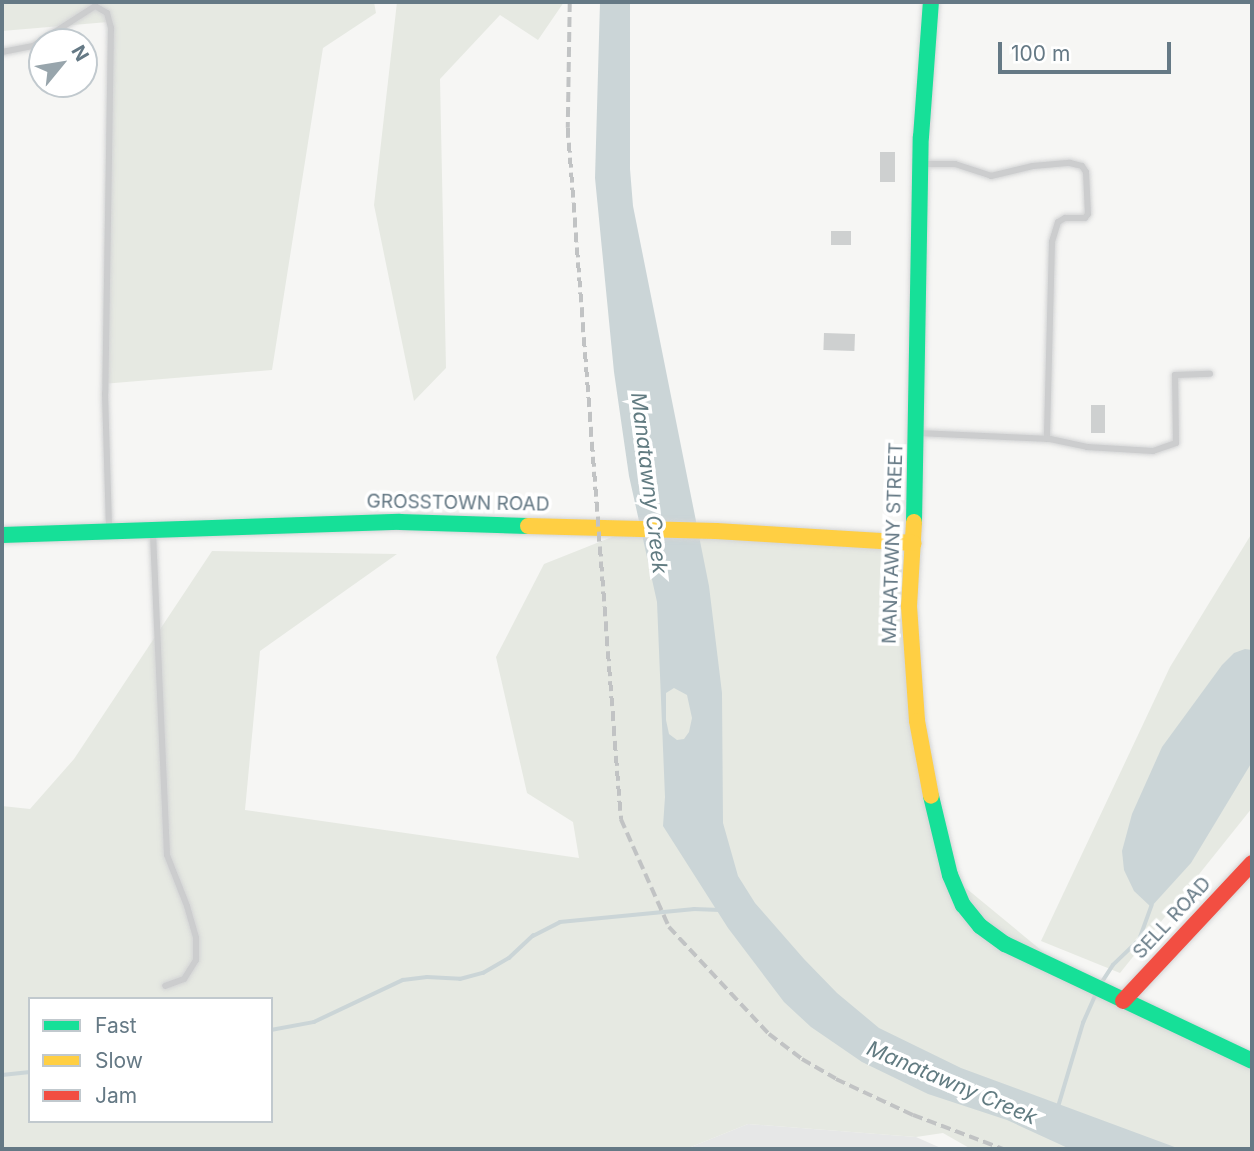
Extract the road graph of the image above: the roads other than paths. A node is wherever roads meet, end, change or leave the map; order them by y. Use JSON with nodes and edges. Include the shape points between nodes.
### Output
{"nodes":[{"id":1,"x":931,"y":2,"type":"edge"},
{"id":2,"x":2,"y":52,"type":"edge"},
{"id":3,"x":921,"y":164,"type":"junction"},
{"id":4,"x":1210,"y":374,"type":"dead end"},
{"id":5,"x":916,"y":433,"type":"junction"},
{"id":6,"x":1047,"y":439,"type":"junction"},
{"id":7,"x":153,"y":528,"type":"junction"},
{"id":8,"x":109,"y":530,"type":"junction"},
{"id":9,"x":2,"y":535,"type":"edge"},
{"id":10,"x":914,"y":543,"type":"junction"},
{"id":11,"x":1252,"y":863,"type":"edge"},
{"id":12,"x":165,"y":986,"type":"dead end"},
{"id":13,"x":1123,"y":1001,"type":"junction"},
{"id":14,"x":1252,"y":1061,"type":"edge"}],
"edges":[{"from":1,"to":3,"type":"street","name":"MANATAWNY STREET"},
{"from":2,"to":8,"type":"lane","via":[[33,46],[95,6],[107,13],[111,28],[105,393]]},
{"from":3,"to":5,"type":"street","name":"MANATAWNY STREET"},
{"from":3,"to":6,"type":"lane","via":[[955,164],[991,176],[1070,163],[1086,172],[1088,214],[1058,222],[1052,242]]},
{"from":4,"to":6,"type":"lane","via":[[1175,374],[1176,443],[1153,451]]},
{"from":5,"to":6,"type":"lane"},
{"from":5,"to":10,"type":"street","name":"MANATAWNY STREET"},
{"from":7,"to":8,"type":"street","name":"GROSSTOWN ROAD"},
{"from":7,"to":10,"type":"street","name":"GROSSTOWN ROAD","via":[[400,522],[716,531]]},
{"from":7,"to":12,"type":"lane","via":[[167,855],[187,905],[196,960],[184,979]]},
{"from":8,"to":9,"type":"street","name":"GROSSTOWN ROAD"},
{"from":10,"to":13,"type":"street","name":"MANATAWNY STREET","via":[[909,606],[917,721],[932,804],[950,876],[963,905],[980,926],[1005,944]]},
{"from":11,"to":13,"type":"street","name":"SELL ROAD"},
{"from":13,"to":14,"type":"street","name":"MANATAWNY STREET"}]}
